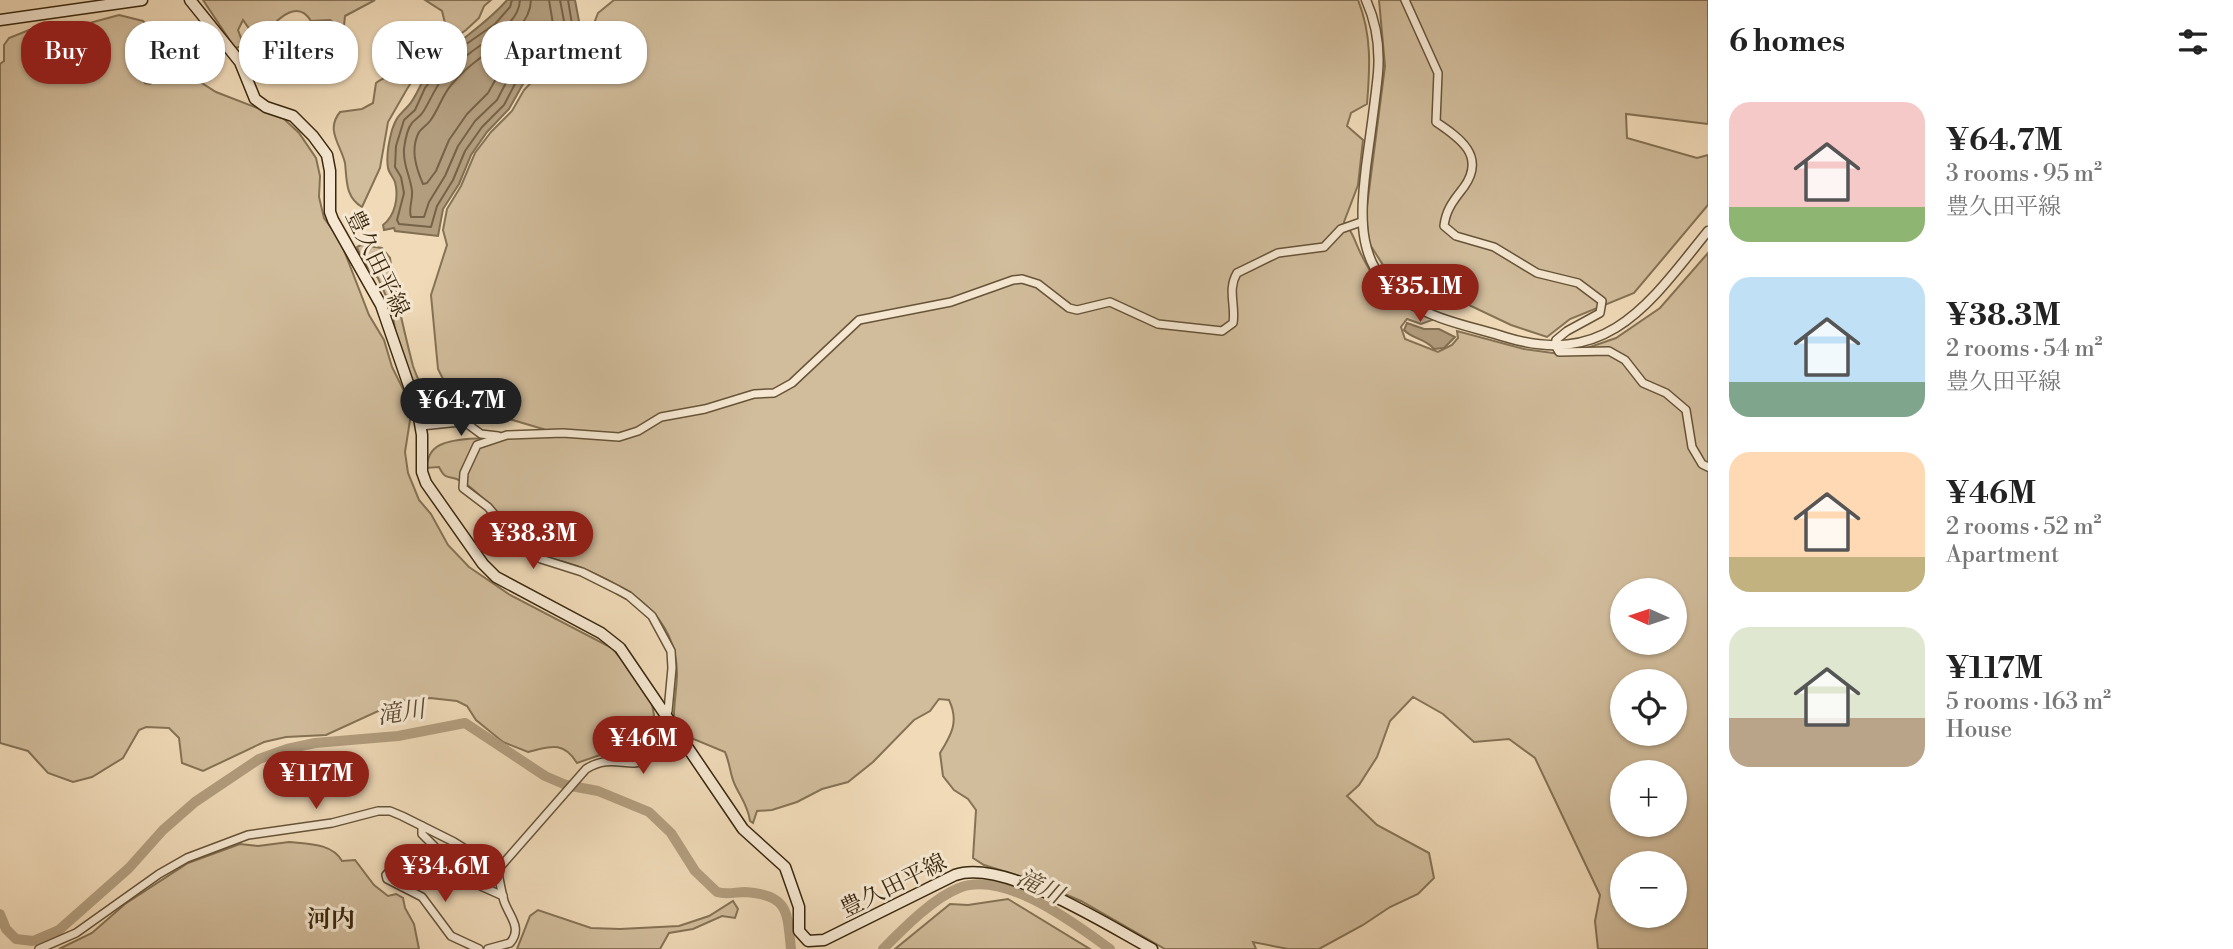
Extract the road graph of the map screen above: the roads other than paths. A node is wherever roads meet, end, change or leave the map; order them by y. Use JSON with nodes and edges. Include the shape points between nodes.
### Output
{"nodes":[{"id":1,"x":142,"y":0,"type":"edge"},
{"id":2,"x":190,"y":0,"type":"edge"},
{"id":3,"x":1366,"y":0,"type":"edge"},
{"id":4,"x":1405,"y":0,"type":"edge"},
{"id":5,"x":90,"y":4,"type":"edge"},
{"id":6,"x":0,"y":20,"type":"edge"},
{"id":7,"x":1362,"y":222,"type":"junction"},
{"id":8,"x":1708,"y":231,"type":"edge"},
{"id":9,"x":1555,"y":345,"type":"junction"},
{"id":10,"x":421,"y":426,"type":"junction"},
{"id":11,"x":499,"y":437,"type":"junction"},
{"id":12,"x":1708,"y":467,"type":"edge"},
{"id":13,"x":666,"y":715,"type":"junction"},
{"id":14,"x":673,"y":724,"type":"junction"},
{"id":15,"x":422,"y":826,"type":"junction"},
{"id":16,"x":397,"y":863,"type":"dead end"},
{"id":17,"x":497,"y":867,"type":"junction"},
{"id":18,"x":503,"y":897,"type":"junction"},
{"id":19,"x":39,"y":949,"type":"edge"},
{"id":20,"x":479,"y":949,"type":"edge"},
{"id":21,"x":488,"y":949,"type":"edge"},
{"id":22,"x":1152,"y":949,"type":"edge"}],
"edges":[{"from":1,"to":5,"type":"main road"},
{"from":2,"to":10,"type":"main road","name":"豊久田平線","via":[[240,62],[255,99],[293,116],[327,155],[330,212],[382,305]]},
{"from":3,"to":7,"type":"street","via":[[1375,25],[1378,70]]},
{"from":4,"to":9,"type":"street","via":[[1438,73],[1436,122],[1464,142],[1471,160],[1466,184],[1450,205],[1444,226],[1447,231],[1494,247],[1537,273],[1578,283],[1602,301],[1600,313],[1567,331]]},
{"from":5,"to":6,"type":"main road"},
{"from":7,"to":9,"type":"street","via":[[1373,264],[1405,301],[1510,338]]},
{"from":7,"to":11,"type":"street","via":[[1341,229],[1324,247],[1278,253],[1237,273],[1231,289],[1233,323],[1222,331],[1158,324],[1110,302],[1077,310],[1038,285],[1013,280],[951,302],[859,320],[792,383],[774,393],[661,417],[619,437],[563,433]]},
{"from":8,"to":9,"type":"street","via":[[1632,318],[1602,335]]},
{"from":9,"to":12,"type":"street","via":[[1559,352],[1609,351],[1625,360],[1643,383],[1666,393],[1686,411],[1692,447]]},
{"from":10,"to":11,"type":"street","via":[[460,422],[481,434]]},
{"from":10,"to":13,"type":"main road","name":"豊久田平線","via":[[426,483],[489,571],[607,637],[620,648]]},
{"from":11,"to":13,"type":"street","via":[[477,445],[464,473],[463,488],[488,508],[524,549],[618,590],[652,616],[671,652]]},
{"from":13,"to":14,"type":"main road","name":"豊久田平線"},
{"from":14,"to":17,"type":"street","via":[[646,760],[599,762],[586,769]]},
{"from":14,"to":22,"type":"main road","name":"豊久田平線","via":[[743,829],[785,867],[799,907],[799,931],[808,941],[824,940],[955,875],[977,871],[1042,891]]},
{"from":15,"to":17,"type":"street"},
{"from":15,"to":18,"type":"street","via":[[422,834],[454,874]]},
{"from":15,"to":19,"type":"street","via":[[390,811],[378,811],[248,835],[187,858],[93,923]]},
{"from":16,"to":20,"type":"street","via":[[387,879],[422,897],[451,936]]},
{"from":17,"to":18,"type":"street"},
{"from":18,"to":21,"type":"street","via":[[515,925],[513,939]]}]}
